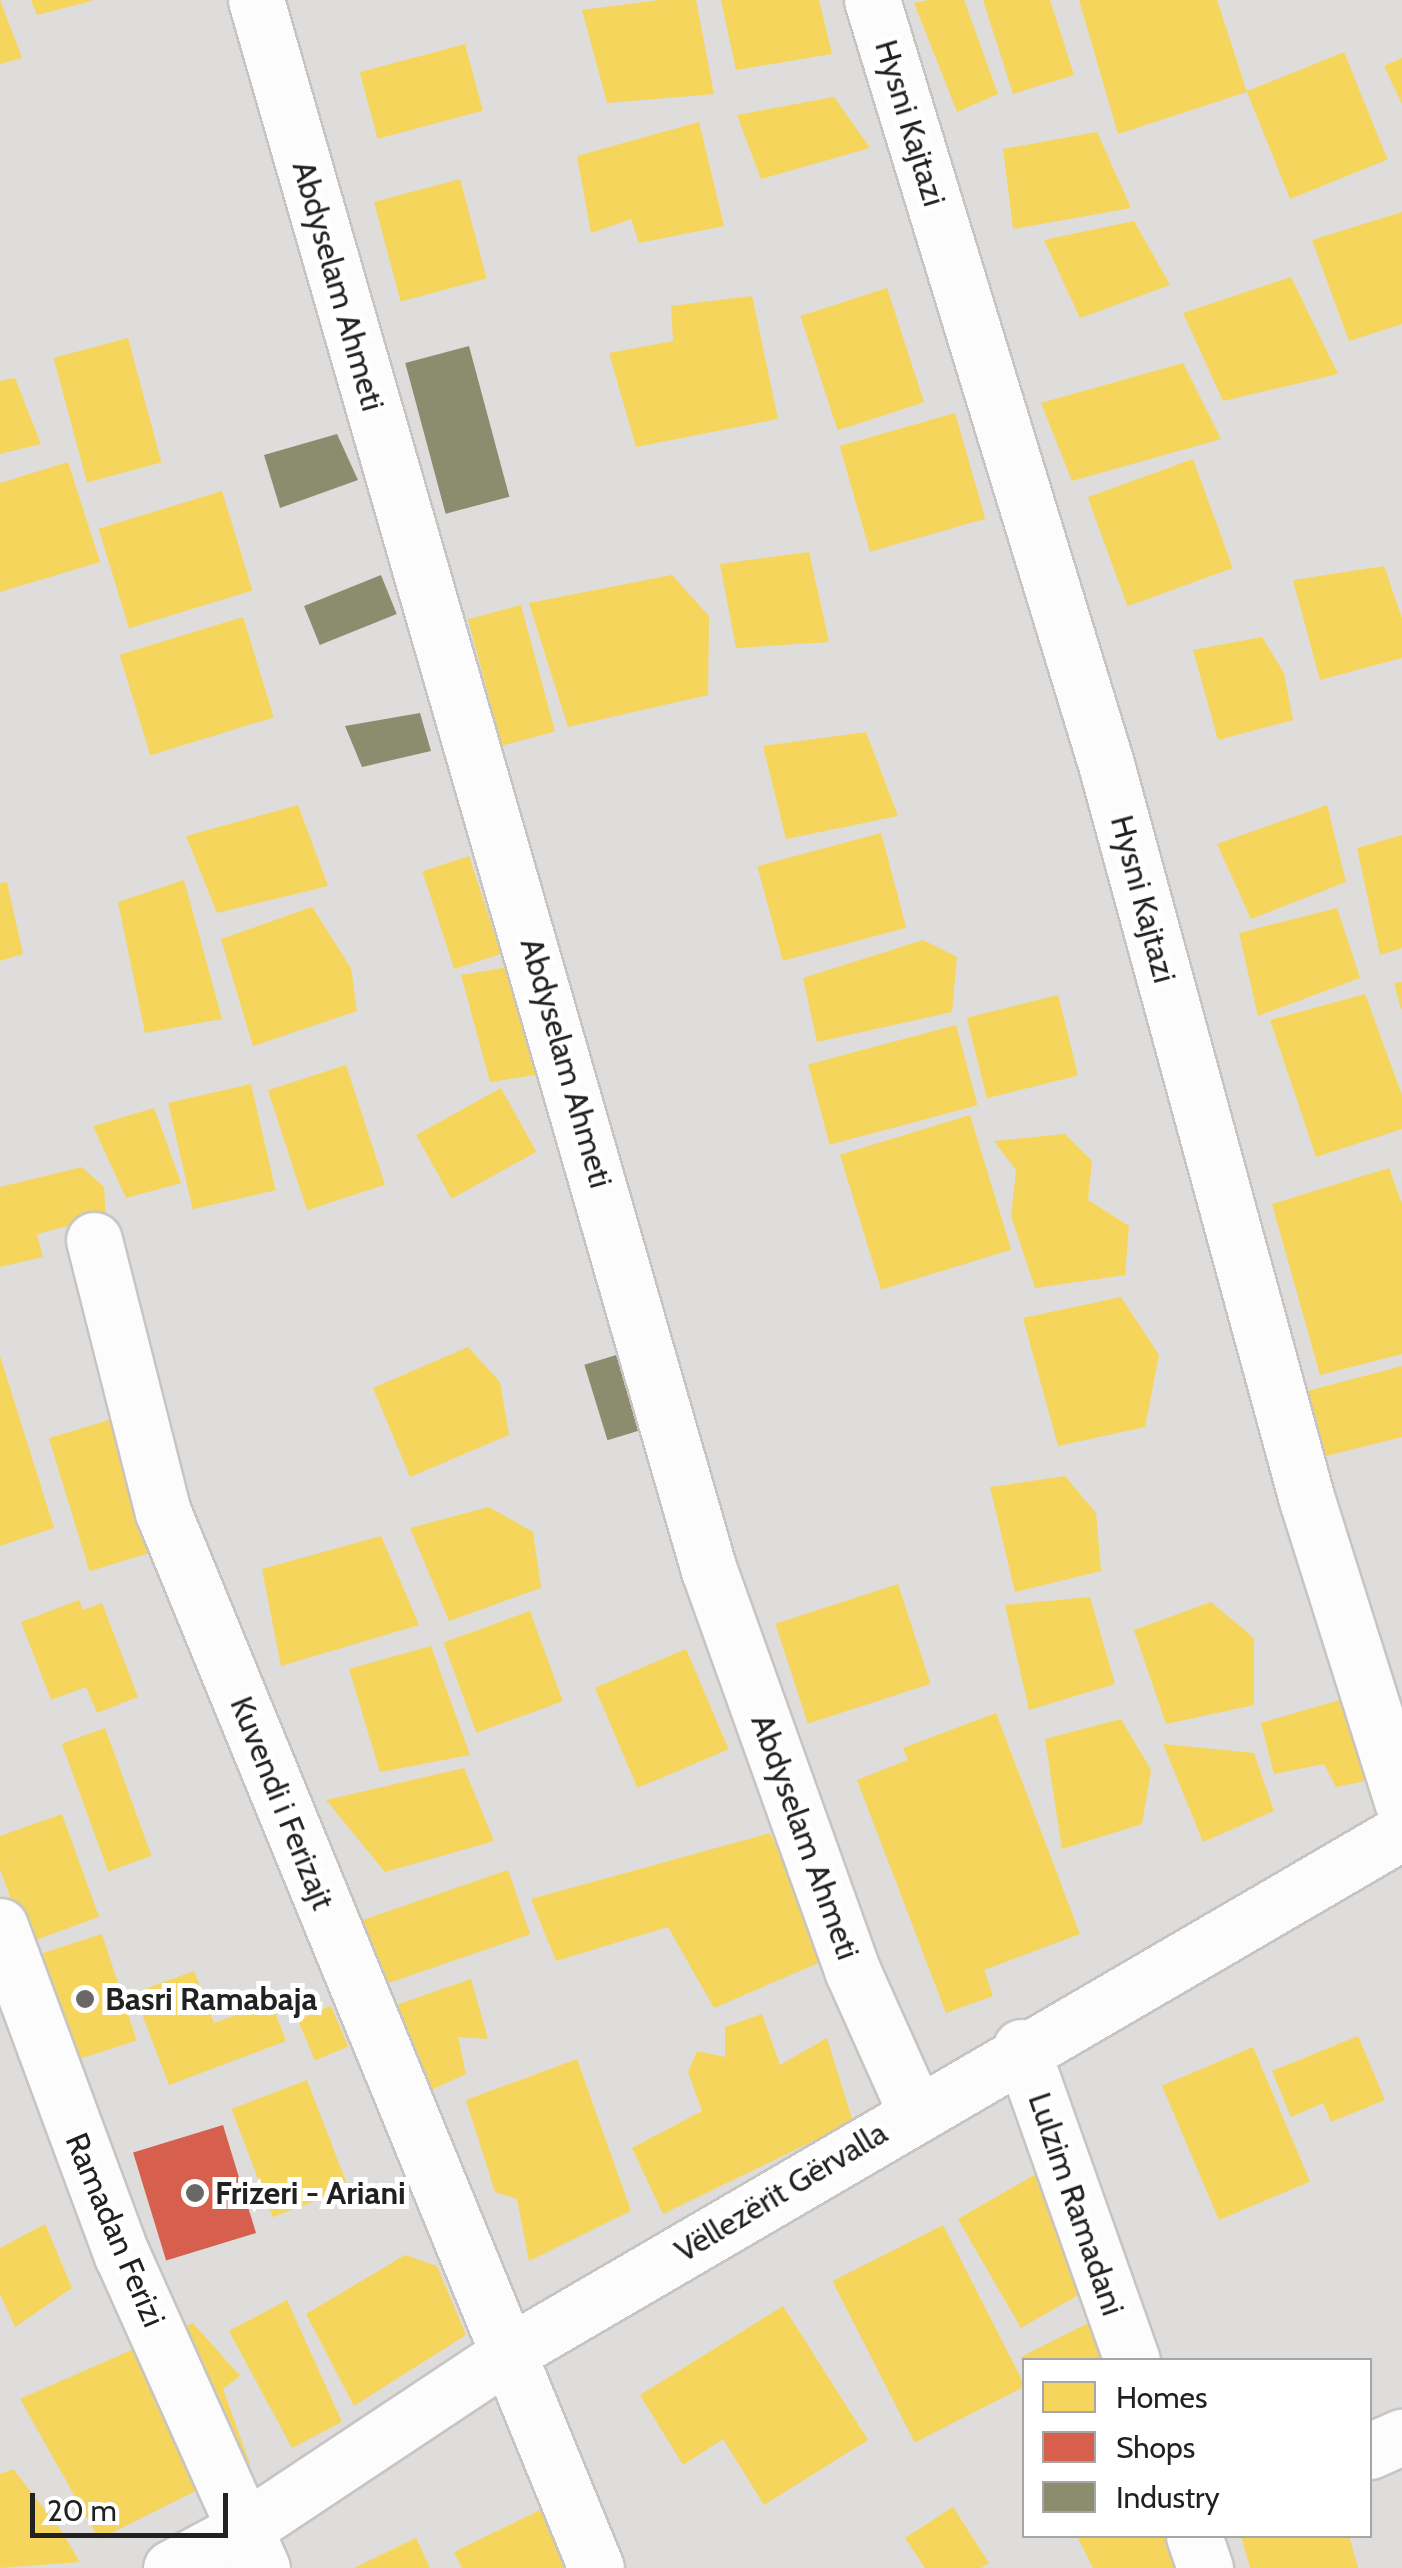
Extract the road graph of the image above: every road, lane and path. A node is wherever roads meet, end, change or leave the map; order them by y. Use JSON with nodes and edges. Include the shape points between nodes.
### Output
{"nodes":[{"id":1,"x":256,"y":0,"type":"edge"},
{"id":2,"x":872,"y":0,"type":"edge"},
{"id":3,"x":94,"y":1240,"type":"dead end"},
{"id":4,"x":1402,"y":1802,"type":"edge"},
{"id":5,"x":1402,"y":1832,"type":"edge"},
{"id":6,"x":0,"y":1926,"type":"edge"},
{"id":7,"x":1021,"y":2047,"type":"junction"},
{"id":8,"x":916,"y":2112,"type":"junction"},
{"id":9,"x":512,"y":2351,"type":"junction"},
{"id":10,"x":1131,"y":2358,"type":"edge"},
{"id":11,"x":1402,"y":2437,"type":"edge"},
{"id":12,"x":1372,"y":2451,"type":"edge"},
{"id":13,"x":1195,"y":2538,"type":"edge"},
{"id":14,"x":254,"y":2548,"type":"edge"},
{"id":15,"x":171,"y":2568,"type":"edge"},
{"id":16,"x":596,"y":2568,"type":"edge"},
{"id":17,"x":1206,"y":2568,"type":"edge"}],
"edges":[{"from":1,"to":8,"type":"street","name":"Abdyselam Ahmeti","via":[[708,1570],[853,1972]]},
{"from":2,"to":4,"type":"street","name":"Hysni Kajtazi","via":[[1106,764],[1307,1500]]},
{"from":3,"to":9,"type":"street","name":"Kuvendi i Ferizajt","via":[[164,1512]]},
{"from":5,"to":7,"type":"street","name":"Vëllezërit Gërvalla"},
{"from":6,"to":14,"type":"street","name":"Ramadan Ferizi","via":[[122,2255]]},
{"from":7,"to":8,"type":"street","name":"Vëllezërit Gërvalla"},
{"from":7,"to":10,"type":"street","name":"Lulzim Ramadani"},
{"from":8,"to":9,"type":"street","name":"Vëllezërit Gërvalla"},
{"from":9,"to":14,"type":"street","name":"Vëllezërit Gërvalla"},
{"from":9,"to":16,"type":"street","name":"Kuvendi i Ferizajt"},
{"from":11,"to":12,"type":"street"},
{"from":13,"to":17,"type":"street"},
{"from":14,"to":15,"type":"street","name":"Vëllezërit Gërvalla"}]}
